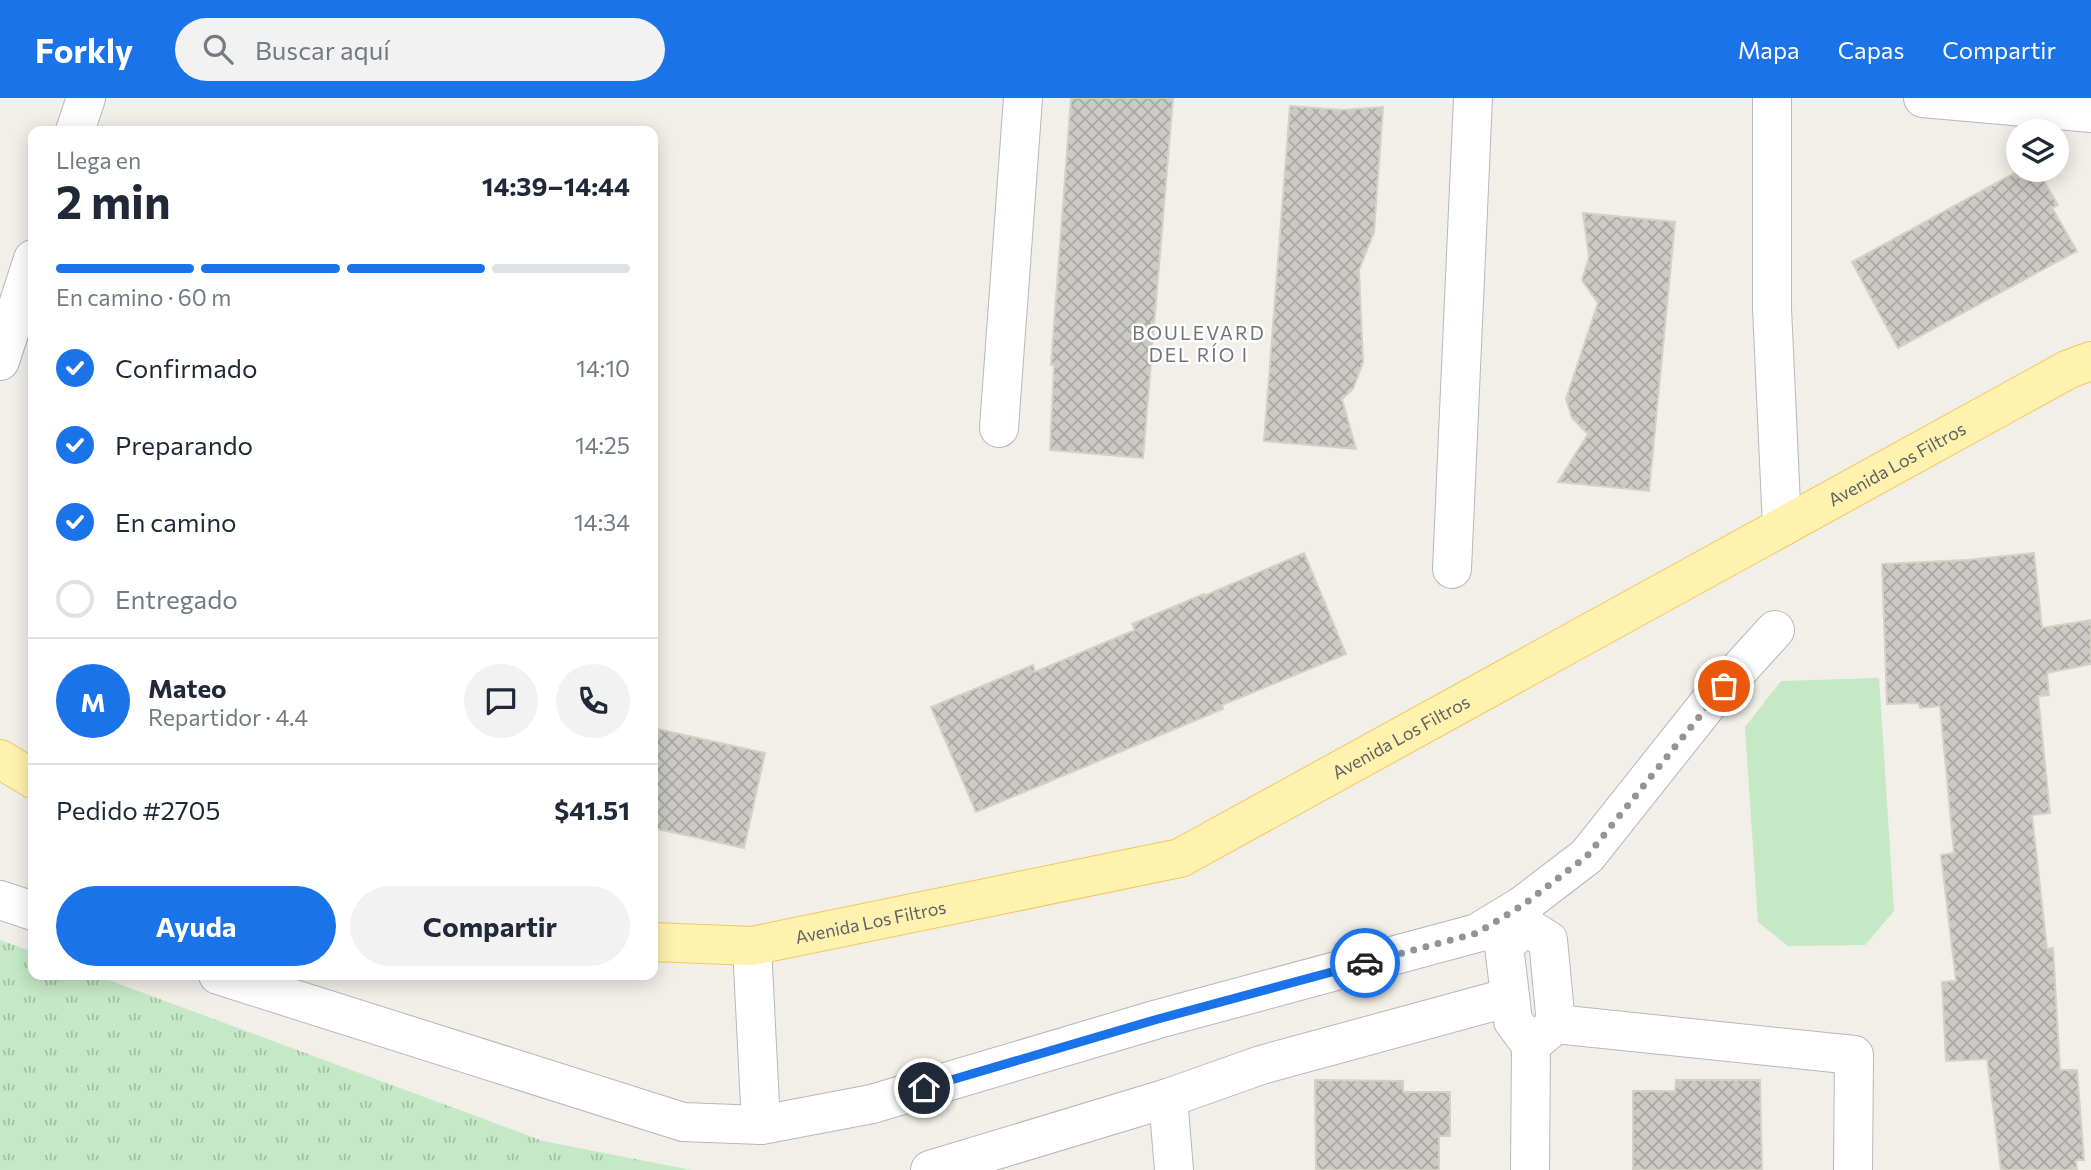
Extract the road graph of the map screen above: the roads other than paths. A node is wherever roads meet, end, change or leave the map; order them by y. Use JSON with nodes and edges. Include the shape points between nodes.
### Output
{"nodes":[{"id":1,"x":86,"y":98,"type":"edge"},
{"id":2,"x":1023,"y":98,"type":"edge"},
{"id":3,"x":1473,"y":98,"type":"edge"},
{"id":4,"x":1772,"y":98,"type":"edge"},
{"id":5,"x":1923,"y":98,"type":"edge"},
{"id":6,"x":2091,"y":113,"type":"edge"},
{"id":7,"x":77,"y":126,"type":"edge"},
{"id":8,"x":28,"y":274,"type":"edge"},
{"id":9,"x":0,"y":359,"type":"edge"},
{"id":10,"x":2091,"y":361,"type":"edge"},
{"id":11,"x":999,"y":428,"type":"dead end"},
{"id":12,"x":1782,"y":527,"type":"junction"},
{"id":13,"x":1452,"y":569,"type":"dead end"},
{"id":14,"x":1775,"y":630,"type":"dead end"},
{"id":15,"x":0,"y":759,"type":"edge"},
{"id":16,"x":28,"y":776,"type":"edge"},
{"id":17,"x":0,"y":900,"type":"edge"},
{"id":18,"x":28,"y":909,"type":"edge"},
{"id":19,"x":1524,"y":915,"type":"junction"},
{"id":20,"x":658,"y":942,"type":"edge"},
{"id":21,"x":752,"y":946,"type":"junction"},
{"id":22,"x":234,"y":980,"type":"edge"},
{"id":23,"x":1510,"y":997,"type":"junction"},
{"id":24,"x":1543,"y":1035,"type":"junction"},
{"id":25,"x":1168,"y":1098,"type":"junction"},
{"id":26,"x":761,"y":1125,"type":"junction"},
{"id":27,"x":930,"y":1170,"type":"edge"},
{"id":28,"x":1174,"y":1170,"type":"edge"},
{"id":29,"x":1530,"y":1170,"type":"edge"},
{"id":30,"x":1853,"y":1170,"type":"edge"}],
"edges":[{"from":1,"to":7,"type":"street"},
{"from":2,"to":11,"type":"street"},
{"from":3,"to":13,"type":"street"},
{"from":4,"to":12,"type":"street","via":[[1772,308]]},
{"from":5,"to":6,"type":"street"},
{"from":8,"to":9,"type":"street"},
{"from":10,"to":12,"type":"main road","name":"Avenida Los Filtros"},
{"from":12,"to":21,"type":"main road","name":"Avenida Los Filtros","via":[[1180,858]]},
{"from":14,"to":19,"type":"street","via":[[1707,705],[1587,856]]},
{"from":15,"to":16,"type":"main road"},
{"from":17,"to":18,"type":"street"},
{"from":19,"to":23,"type":"street","via":[[1504,946]]},
{"from":19,"to":24,"type":"street","via":[[1548,940]]},
{"from":19,"to":26,"type":"street","via":[[1477,933],[1158,1019],[872,1104]]},
{"from":20,"to":21,"type":"main road","name":"Avenida Los Filtros"},
{"from":21,"to":26,"type":"street"},
{"from":22,"to":26,"type":"street","via":[[683,1122]]},
{"from":23,"to":24,"type":"street","via":[[1513,1021]]},
{"from":23,"to":25,"type":"street","via":[[1261,1066]]},
{"from":24,"to":29,"type":"street"},
{"from":24,"to":30,"type":"street","via":[[1854,1055]]},
{"from":25,"to":27,"type":"street"},
{"from":25,"to":28,"type":"street"}]}
